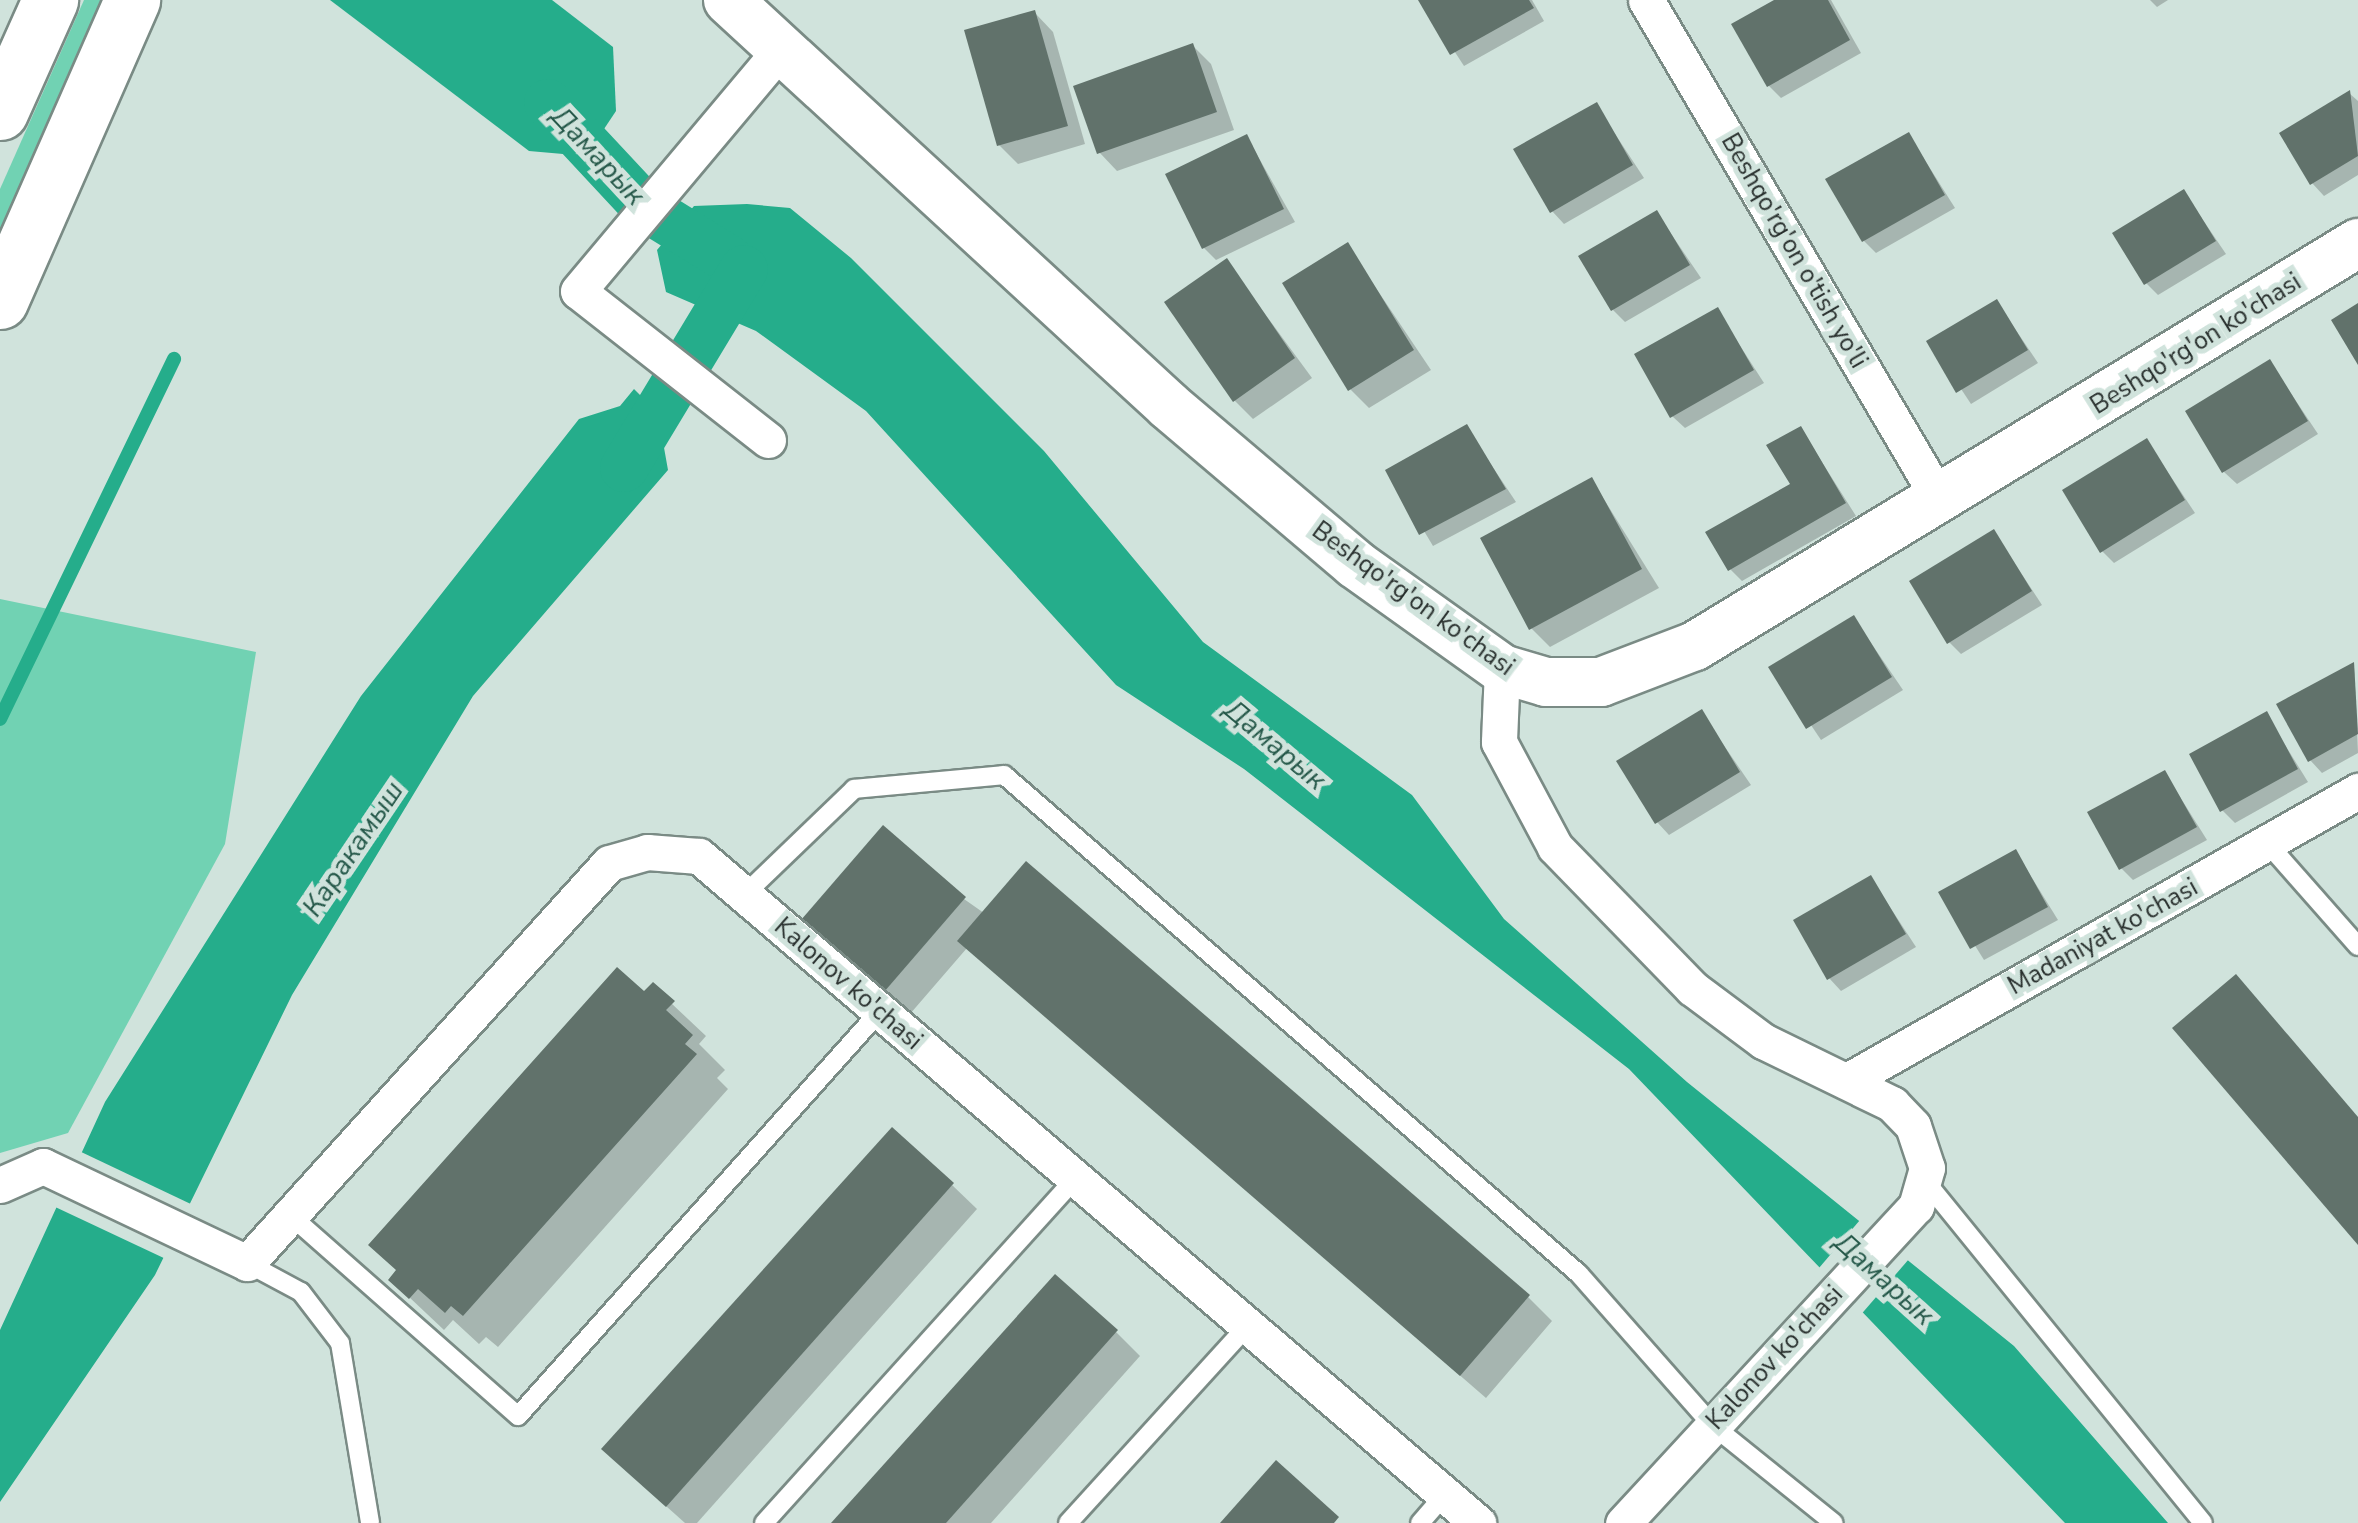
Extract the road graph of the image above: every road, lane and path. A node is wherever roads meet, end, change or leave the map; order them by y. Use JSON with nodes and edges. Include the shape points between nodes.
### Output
{"nodes":[{"id":1,"x":50,"y":0,"type":"edge"},
{"id":2,"x":132,"y":0,"type":"edge"},
{"id":3,"x":728,"y":0,"type":"edge"},
{"id":4,"x":1646,"y":0,"type":"edge"},
{"id":5,"x":778,"y":53,"type":"junction"},
{"id":6,"x":0,"y":112,"type":"edge"},
{"id":7,"x":2358,"y":243,"type":"edge"},
{"id":8,"x":0,"y":301,"type":"edge"},
{"id":9,"x":768,"y":440,"type":"dead end"},
{"id":10,"x":1942,"y":502,"type":"junction"},
{"id":11,"x":1502,"y":669,"type":"junction"},
{"id":12,"x":2358,"y":791,"type":"edge"},
{"id":13,"x":2268,"y":844,"type":"junction"},
{"id":14,"x":744,"y":895,"type":"junction"},
{"id":15,"x":2358,"y":946,"type":"edge"},
{"id":16,"x":880,"y":1011,"type":"junction"},
{"id":17,"x":1847,"y":1081,"type":"junction"},
{"id":18,"x":1076,"y":1179,"type":"junction"},
{"id":19,"x":0,"y":1185,"type":"edge"},
{"id":20,"x":1921,"y":1194,"type":"junction"},
{"id":21,"x":290,"y":1215,"type":"junction"},
{"id":22,"x":236,"y":1259,"type":"junction"},
{"id":23,"x":1247,"y":1326,"type":"junction"},
{"id":24,"x":1712,"y":1424,"type":"junction"},
{"id":25,"x":1444,"y":1495,"type":"junction"},
{"id":26,"x":1810,"y":1516,"type":"edge"},
{"id":27,"x":370,"y":1523,"type":"edge"},
{"id":28,"x":764,"y":1523,"type":"edge"},
{"id":29,"x":1068,"y":1523,"type":"edge"},
{"id":30,"x":1420,"y":1523,"type":"edge"},
{"id":31,"x":1478,"y":1523,"type":"edge"},
{"id":32,"x":1623,"y":1523,"type":"edge"},
{"id":33,"x":1834,"y":1523,"type":"edge"},
{"id":34,"x":2203,"y":1523,"type":"edge"}],
"edges":[{"from":1,"to":6,"type":"highway"},
{"from":2,"to":8,"type":"highway"},
{"from":3,"to":5,"type":"main road","name":"Beshqo'rg'on ko'chasi"},
{"from":4,"to":10,"type":"street","name":"Beshqo'rg'on o'tish yo'li"},
{"from":5,"to":9,"type":"street","via":[[578,291]]},
{"from":5,"to":11,"type":"main road","name":"Beshqo'rg'on ko'chasi","via":[[1355,564]]},
{"from":7,"to":10,"type":"main road","name":"Beshqo'rg'on ko'chasi"},
{"from":10,"to":11,"type":"main road","name":"Beshqo'rg'on ko'chasi","via":[[1649,669],[1572,683]]},
{"from":11,"to":17,"type":"street","via":[[1499,742],[1555,847],[1692,988],[1763,1041]]},
{"from":12,"to":13,"type":"street","name":"Madaniyat ko'chasi"},
{"from":13,"to":15,"type":"lane"},
{"from":13,"to":17,"type":"street","name":"Madaniyat ko'chasi"},
{"from":14,"to":16,"type":"street","name":"Kalonov ko'chasi"},
{"from":14,"to":21,"type":"street","name":"Kalonov ko'chasi","via":[[698,856],[647,852],[608,862]]},
{"from":14,"to":24,"type":"lane","via":[[854,789],[1004,776],[1579,1274]]},
{"from":16,"to":18,"type":"street","name":"Kalonov ko'chasi"},
{"from":16,"to":21,"type":"lane","via":[[518,1416]]},
{"from":17,"to":20,"type":"street","via":[[1913,1126]]},
{"from":18,"to":23,"type":"street","name":"Kalonov ko'chasi"},
{"from":18,"to":28,"type":"lane"},
{"from":19,"to":22,"type":"street","via":[[43,1166]]},
{"from":20,"to":24,"type":"street","name":"Kalonov ko'chasi"},
{"from":20,"to":34,"type":"lane"},
{"from":21,"to":22,"type":"street","name":"Kalonov ko'chasi"},
{"from":22,"to":27,"type":"lane","via":[[301,1292],[340,1343]]},
{"from":23,"to":25,"type":"street","name":"Kalonov ko'chasi"},
{"from":23,"to":29,"type":"lane"},
{"from":24,"to":26,"type":"lane"},
{"from":24,"to":32,"type":"street","name":"Kalonov ko'chasi"},
{"from":25,"to":30,"type":"lane"},
{"from":25,"to":31,"type":"street","name":"Kalonov ko'chasi"},
{"from":26,"to":33,"type":"lane"}]}
